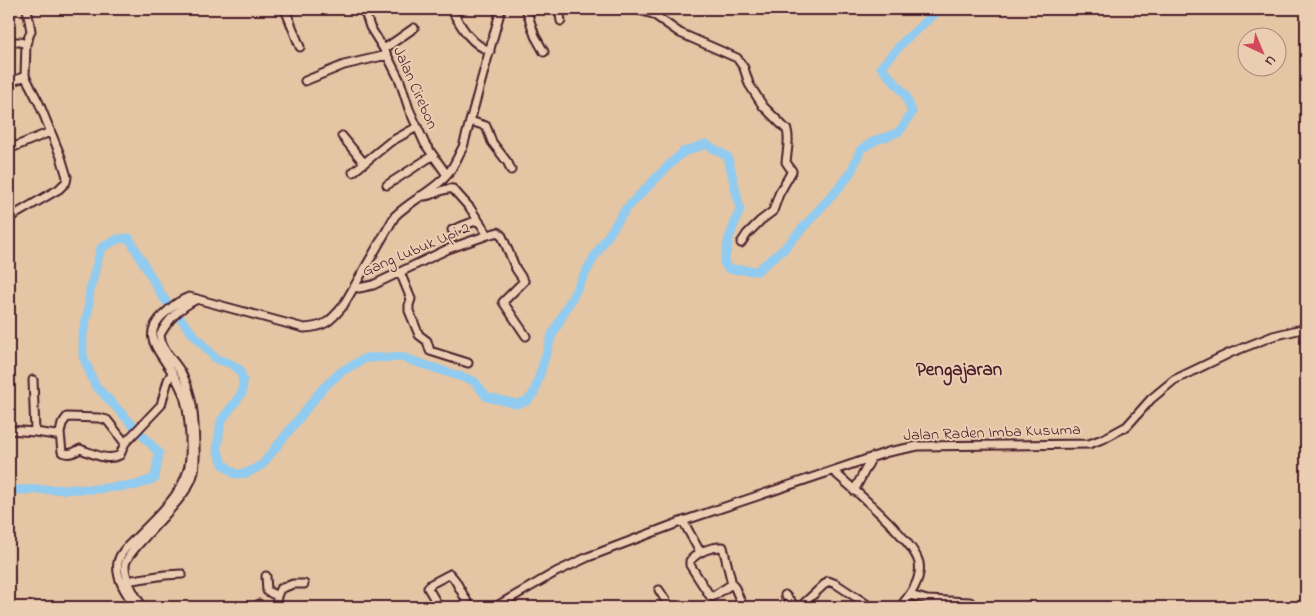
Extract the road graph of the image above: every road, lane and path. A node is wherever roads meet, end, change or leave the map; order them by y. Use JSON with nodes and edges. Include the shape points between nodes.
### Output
{"nodes":[{"id":1,"x":27,"y":9,"type":"edge"},
{"id":2,"x":285,"y":9,"type":"edge"},
{"id":3,"x":364,"y":9,"type":"edge"},
{"id":4,"x":451,"y":9,"type":"edge"},
{"id":5,"x":501,"y":9,"type":"edge"},
{"id":6,"x":526,"y":9,"type":"edge"},
{"id":7,"x":558,"y":9,"type":"edge"},
{"id":8,"x":635,"y":9,"type":"edge"},
{"id":9,"x":561,"y":21,"type":"dead end"},
{"id":10,"x":414,"y":28,"type":"dead end"},
{"id":11,"x":9,"y":42,"type":"edge"},
{"id":12,"x":26,"y":44,"type":"junction"},
{"id":13,"x":300,"y":47,"type":"dead end"},
{"id":14,"x":385,"y":52,"type":"junction"},
{"id":15,"x":490,"y":52,"type":"junction"},
{"id":16,"x":544,"y":52,"type":"dead end"},
{"id":17,"x":25,"y":76,"type":"junction"},
{"id":18,"x":305,"y":81,"type":"dead end"},
{"id":19,"x":9,"y":83,"type":"edge"},
{"id":20,"x":470,"y":121,"type":"junction"},
{"id":21,"x":417,"y":127,"type":"junction"},
{"id":22,"x":50,"y":132,"type":"junction"},
{"id":23,"x":342,"y":136,"type":"dead end"},
{"id":24,"x":9,"y":148,"type":"edge"},
{"id":25,"x":432,"y":156,"type":"junction"},
{"id":26,"x":364,"y":163,"type":"junction"},
{"id":27,"x":511,"y":170,"type":"dead end"},
{"id":28,"x":353,"y":172,"type":"dead end"},
{"id":29,"x":447,"y":175,"type":"junction"},
{"id":30,"x":387,"y":185,"type":"dead end"},
{"id":31,"x":420,"y":195,"type":"junction"},
{"id":32,"x":9,"y":218,"type":"edge"},
{"id":33,"x":478,"y":220,"type":"junction"},
{"id":34,"x":452,"y":230,"type":"dead end"},
{"id":35,"x":488,"y":235,"type":"junction"},
{"id":36,"x":741,"y":243,"type":"dead end"},
{"id":37,"x":400,"y":272,"type":"junction"},
{"id":38,"x":354,"y":287,"type":"junction"},
{"id":39,"x":197,"y":300,"type":"junction"},
{"id":40,"x":1306,"y":328,"type":"edge"},
{"id":41,"x":526,"y":336,"type":"dead end"},
{"id":42,"x":468,"y":363,"type":"dead end"},
{"id":43,"x":172,"y":373,"type":"junction"},
{"id":44,"x":33,"y":380,"type":"dead end"},
{"id":45,"x":9,"y":430,"type":"edge"},
{"id":46,"x":35,"y":432,"type":"junction"},
{"id":47,"x":60,"y":433,"type":"junction"},
{"id":48,"x":127,"y":440,"type":"junction"},
{"id":49,"x":872,"y":457,"type":"junction"},
{"id":50,"x":832,"y":471,"type":"junction"},
{"id":51,"x":854,"y":490,"type":"junction"},
{"id":52,"x":682,"y":521,"type":"junction"},
{"id":53,"x":700,"y":552,"type":"junction"},
{"id":54,"x":182,"y":574,"type":"dead end"},
{"id":55,"x":266,"y":576,"type":"dead end"},
{"id":56,"x":125,"y":582,"type":"junction"},
{"id":57,"x":304,"y":584,"type":"dead end"},
{"id":58,"x":732,"y":584,"type":"junction"},
{"id":59,"x":659,"y":590,"type":"dead end"},
{"id":60,"x":785,"y":595,"type":"dead end"},
{"id":61,"x":910,"y":595,"type":"junction"},
{"id":62,"x":277,"y":596,"type":"junction"},
{"id":63,"x":965,"y":603,"type":"edge"},
{"id":64,"x":938,"y":604,"type":"edge"},
{"id":65,"x":868,"y":606,"type":"edge"},
{"id":66,"x":136,"y":607,"type":"edge"},
{"id":67,"x":143,"y":607,"type":"edge"},
{"id":68,"x":276,"y":607,"type":"edge"},
{"id":69,"x":439,"y":607,"type":"edge"},
{"id":70,"x":470,"y":607,"type":"edge"},
{"id":71,"x":496,"y":607,"type":"edge"},
{"id":72,"x":670,"y":607,"type":"edge"},
{"id":73,"x":743,"y":607,"type":"edge"},
{"id":74,"x":798,"y":607,"type":"edge"},
{"id":75,"x":900,"y":607,"type":"edge"}],
"edges":[{"from":1,"to":12,"type":"street","via":[[31,31]]},
{"from":2,"to":13,"type":"street"},
{"from":3,"to":14,"type":"street","name":"Jalan Cirebon","via":[[370,27]]},
{"from":4,"to":15,"type":"street","via":[[464,32]]},
{"from":5,"to":15,"type":"street"},
{"from":6,"to":16,"type":"street"},
{"from":7,"to":9,"type":"street"},
{"from":8,"to":36,"type":"street","via":[[653,14],[680,33],[737,58],[763,106],[787,130],[786,162],[792,171],[773,211]]},
{"from":10,"to":14,"type":"street"},
{"from":11,"to":12,"type":"street"},
{"from":12,"to":17,"type":"street"},
{"from":14,"to":18,"type":"street"},
{"from":14,"to":21,"type":"street","name":"Jalan Cirebon"},
{"from":15,"to":20,"type":"street"},
{"from":17,"to":19,"type":"street"},
{"from":17,"to":22,"type":"street"},
{"from":20,"to":27,"type":"street","via":[[486,126],[492,142]]},
{"from":20,"to":29,"type":"street","via":[[463,147]]},
{"from":21,"to":25,"type":"street","name":"Jalan Cirebon"},
{"from":21,"to":26,"type":"street","via":[[390,142]]},
{"from":22,"to":24,"type":"street"},
{"from":22,"to":32,"type":"street","via":[[64,166],[66,182]]},
{"from":23,"to":26,"type":"street"},
{"from":25,"to":29,"type":"street","name":"Jalan Cirebon"},
{"from":25,"to":30,"type":"street"},
{"from":26,"to":28,"type":"street"},
{"from":29,"to":31,"type":"street"},
{"from":31,"to":33,"type":"street","via":[[423,197],[451,188]]},
{"from":31,"to":38,"type":"street","via":[[395,216]]},
{"from":33,"to":34,"type":"street"},
{"from":33,"to":35,"type":"street"},
{"from":35,"to":37,"type":"street","name":"Gang Lubuk Upi 2","via":[[448,249]]},
{"from":35,"to":41,"type":"street","via":[[498,232],[502,236],[523,279],[503,302]]},
{"from":37,"to":38,"type":"street","name":"Gang Lubuk Upi 2","via":[[373,286]]},
{"from":37,"to":42,"type":"street","via":[[411,299],[409,311],[430,351]]},
{"from":38,"to":39,"type":"street","via":[[334,317],[316,328],[304,328]]},
{"from":39,"to":43,"type":"street","via":[[189,297],[176,303],[155,326],[152,340]]},
{"from":39,"to":56,"type":"street","via":[[179,310],[160,335],[160,341],[182,374],[191,398],[195,467],[189,485],[170,512],[127,558]]},
{"from":40,"to":49,"type":"street","name":"Jalan Raden Imba Kusuma","via":[[1272,336],[1230,352],[1174,380],[1127,426],[1089,444],[918,446]]},
{"from":43,"to":48,"type":"street","via":[[162,405]]},
{"from":43,"to":56,"type":"street","via":[[186,402],[190,443],[188,471],[173,498],[121,554],[118,568]]},
{"from":44,"to":46,"type":"street"},
{"from":45,"to":46,"type":"street"},
{"from":46,"to":47,"type":"street"},
{"from":47,"to":48,"type":"street","via":[[66,417],[99,418],[111,423]]},
{"from":47,"to":48,"type":"street","via":[[62,452],[73,454],[82,449],[94,455],[114,457],[120,455]]},
{"from":49,"to":50,"type":"street","name":"Jalan Raden Imba Kusuma"},
{"from":49,"to":51,"type":"street"},
{"from":50,"to":51,"type":"street"},
{"from":50,"to":52,"type":"street","name":"Jalan Raden Imba Kusuma"},
{"from":51,"to":61,"type":"street","via":[[916,555],[919,570]]},
{"from":52,"to":53,"type":"street"},
{"from":52,"to":71,"type":"street","name":"Jalan Raden Imba Kusuma","via":[[588,557]]},
{"from":53,"to":58,"type":"street","via":[[723,547]]},
{"from":53,"to":58,"type":"street","via":[[690,565],[710,596]]},
{"from":54,"to":56,"type":"street"},
{"from":55,"to":62,"type":"street","via":[[267,591]]},
{"from":56,"to":66,"type":"street","via":[[125,591]]},
{"from":56,"to":67,"type":"street"},
{"from":57,"to":62,"type":"street","via":[[280,589]]},
{"from":58,"to":73,"type":"street"},
{"from":59,"to":72,"type":"street"},
{"from":60,"to":74,"type":"street"},
{"from":61,"to":64,"type":"street"},
{"from":61,"to":75,"type":"street"},
{"from":62,"to":68,"type":"street"},
{"from":63,"to":64,"type":"street"},
{"from":65,"to":74,"type":"street","via":[[828,581]]},
{"from":69,"to":70,"type":"street","via":[[428,588],[450,574]]}]}
